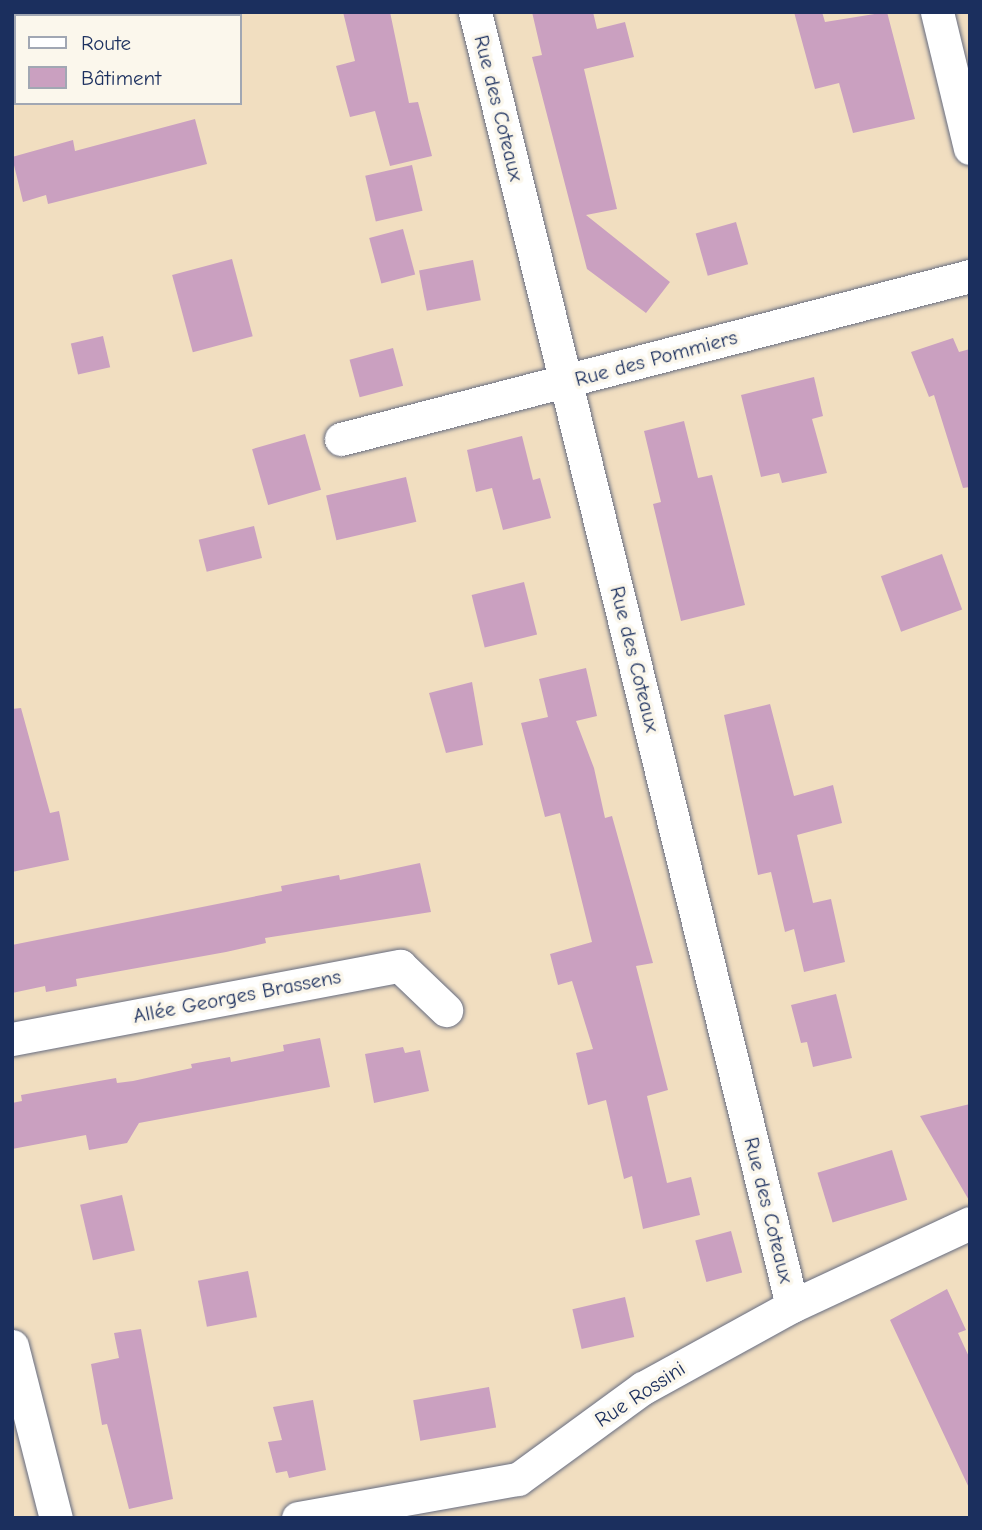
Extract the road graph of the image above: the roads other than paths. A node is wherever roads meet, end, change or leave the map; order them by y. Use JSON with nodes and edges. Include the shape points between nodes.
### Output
{"nodes":[{"id":1,"x":475,"y":12,"type":"edge"},
{"id":2,"x":937,"y":12,"type":"edge"},
{"id":3,"x":970,"y":148,"type":"edge"},
{"id":4,"x":970,"y":275,"type":"edge"},
{"id":5,"x":567,"y":381,"type":"junction"},
{"id":6,"x":341,"y":439,"type":"dead end"},
{"id":7,"x":446,"y":1010,"type":"dead end"},
{"id":8,"x":12,"y":1039,"type":"edge"},
{"id":9,"x":970,"y":1223,"type":"edge"},
{"id":10,"x":792,"y":1306,"type":"junction"},
{"id":11,"x":12,"y":1346,"type":"edge"},
{"id":12,"x":56,"y":1518,"type":"edge"},
{"id":13,"x":298,"y":1518,"type":"edge"}],
"edges":[{"from":1,"to":5,"type":"street","name":"Rue des Coteaux"},
{"from":2,"to":3,"type":"street"},
{"from":4,"to":5,"type":"street","name":"Rue des Pommiers"},
{"from":5,"to":6,"type":"street","name":"Rue des Pommiers"},
{"from":5,"to":10,"type":"street","name":"Rue des Coteaux"},
{"from":7,"to":8,"type":"street","name":"Allée Georges Brassens","via":[[400,966]]},
{"from":9,"to":10,"type":"street","name":"Rue Rossini"},
{"from":10,"to":13,"type":"street","name":"Rue Rossini","via":[[643,1388],[518,1479]]},
{"from":11,"to":12,"type":"street"}]}
